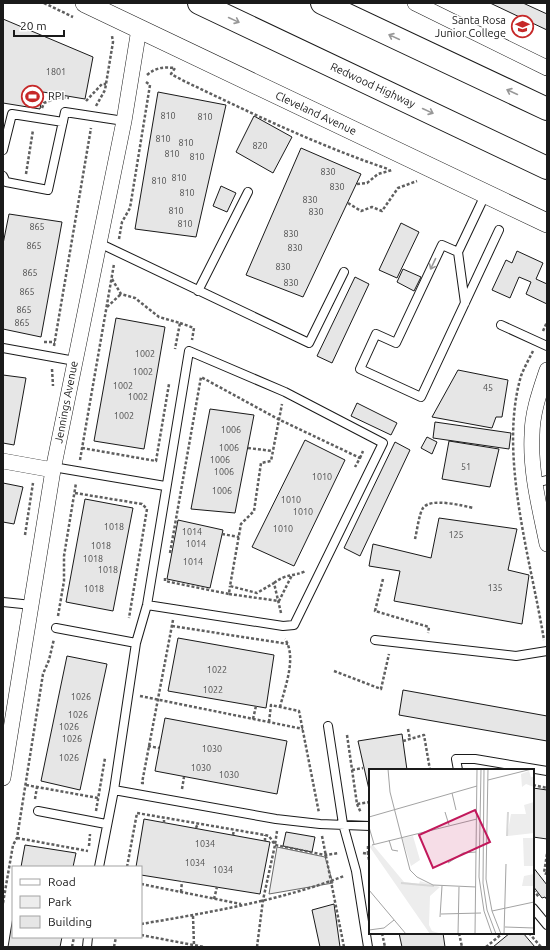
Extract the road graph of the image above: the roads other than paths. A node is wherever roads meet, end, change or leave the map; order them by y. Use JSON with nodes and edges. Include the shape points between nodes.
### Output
{"nodes":[{"id":1,"x":199,"y":3,"type":"edge"},
{"id":2,"x":322,"y":3,"type":"edge"},
{"id":3,"x":415,"y":3,"type":"edge"},
{"id":4,"x":81,"y":11,"type":"edge"},
{"id":5,"x":139,"y":29,"type":"junction"},
{"id":6,"x":547,"y":68,"type":"edge"},
{"id":7,"x":547,"y":109,"type":"edge"},
{"id":8,"x":124,"y":121,"type":"junction"},
{"id":9,"x":63,"y":122,"type":"junction"},
{"id":10,"x":3,"y":150,"type":"edge"},
{"id":11,"x":547,"y":168,"type":"edge"},
{"id":12,"x":3,"y":176,"type":"edge"},
{"id":13,"x":248,"y":192,"type":"dead end"},
{"id":14,"x":486,"y":193,"type":"junction"},
{"id":15,"x":547,"y":223,"type":"edge"},
{"id":16,"x":499,"y":230,"type":"dead end"},
{"id":17,"x":99,"y":243,"type":"junction"},
{"id":18,"x":458,"y":252,"type":"junction"},
{"id":19,"x":344,"y":272,"type":"dead end"},
{"id":20,"x":198,"y":291,"type":"junction"},
{"id":21,"x":465,"y":303,"type":"junction"},
{"id":22,"x":501,"y":325,"type":"dead end"},
{"id":23,"x":547,"y":346,"type":"edge"},
{"id":24,"x":3,"y":348,"type":"edge"},
{"id":25,"x":75,"y":361,"type":"junction"},
{"id":26,"x":547,"y":370,"type":"edge"},
{"id":27,"x":3,"y":460,"type":"edge"},
{"id":28,"x":53,"y":468,"type":"junction"},
{"id":29,"x":541,"y":481,"type":"edge"},
{"id":30,"x":165,"y":486,"type":"junction"},
{"id":31,"x":547,"y":544,"type":"edge"},
{"id":32,"x":3,"y":602,"type":"edge"},
{"id":33,"x":32,"y":605,"type":"junction"},
{"id":34,"x":147,"y":605,"type":"junction"},
{"id":35,"x":56,"y":628,"type":"road end"},
{"id":36,"x":375,"y":640,"type":"dead end"},
{"id":37,"x":136,"y":643,"type":"junction"},
{"id":38,"x":547,"y":651,"type":"edge"},
{"id":39,"x":328,"y":726,"type":"dead end"},
{"id":40,"x":458,"y":769,"type":"edge"},
{"id":41,"x":547,"y":771,"type":"edge"},
{"id":42,"x":3,"y":778,"type":"edge"},
{"id":43,"x":114,"y":790,"type":"junction"},
{"id":44,"x":38,"y":811,"type":"dead end"},
{"id":45,"x":106,"y":824,"type":"junction"},
{"id":46,"x":343,"y":824,"type":"junction"},
{"id":47,"x":369,"y":826,"type":"edge"},
{"id":48,"x":99,"y":866,"type":"edge"},
{"id":49,"x":534,"y":909,"type":"edge"},
{"id":50,"x":547,"y":926,"type":"edge"},
{"id":51,"x":368,"y":947,"type":"edge"}],
"edges":[{"from":1,"to":11,"type":"highway","name":"Redwood Highway","one_way":true},
{"from":7,"to":2,"type":"highway","one_way":true},
{"from":3,"to":6,"type":"street"},
{"from":4,"to":5,"type":"street","name":"Cleveland Avenue"},
{"from":5,"to":8,"type":"street","name":"Jennings Avenue"},
{"from":5,"to":14,"type":"street","name":"Cleveland Avenue"},
{"from":8,"to":9,"type":"lane","via":[[65,112]]},
{"from":8,"to":17,"type":"street","name":"Jennings Avenue"},
{"from":9,"to":10,"type":"lane","via":[[12,114]]},
{"from":9,"to":12,"type":"lane","via":[[48,190],[6,182]]},
{"from":13,"to":20,"type":"lane"},
{"from":14,"to":15,"type":"street","name":"Cleveland Avenue"},
{"from":14,"to":18,"type":"lane"},
{"from":16,"to":21,"type":"lane"},
{"from":17,"to":20,"type":"lane"},
{"from":17,"to":25,"type":"street","name":"Jennings Avenue"},
{"from":18,"to":21,"type":"lane"},
{"from":18,"to":21,"type":"lane","one_way":true,"via":[[442,245],[396,343],[376,334],[360,369],[421,397]]},
{"from":19,"to":20,"type":"lane","via":[[309,343]]},
{"from":22,"to":23,"type":"lane"},
{"from":24,"to":25,"type":"lane"},
{"from":25,"to":28,"type":"street","name":"Jennings Avenue"},
{"from":26,"to":29,"type":"street","via":[[537,401],[532,435]]},
{"from":27,"to":28,"type":"street"},
{"from":28,"to":30,"type":"lane"},
{"from":28,"to":33,"type":"street","name":"Jennings Avenue"},
{"from":29,"to":31,"type":"street"},
{"from":30,"to":34,"type":"lane"},
{"from":30,"to":34,"type":"lane","via":[[189,351],[285,392],[383,443],[294,626]]},
{"from":32,"to":33,"type":"lane"},
{"from":33,"to":42,"type":"street","name":"Jennings Avenue"},
{"from":34,"to":37,"type":"lane"},
{"from":35,"to":37,"type":"lane"},
{"from":36,"to":38,"type":"lane","via":[[516,656]]},
{"from":37,"to":43,"type":"lane"},
{"from":39,"to":46,"type":"lane"},
{"from":40,"to":41,"type":"lane","via":[[456,759],[475,759]]},
{"from":43,"to":45,"type":"lane"},
{"from":43,"to":46,"type":"lane","via":[[276,819]]},
{"from":44,"to":45,"type":"lane"},
{"from":45,"to":48,"type":"lane"},
{"from":46,"to":47,"type":"lane"},
{"from":46,"to":51,"type":"lane","via":[[356,871]]},
{"from":49,"to":50,"type":"lane"}]}
